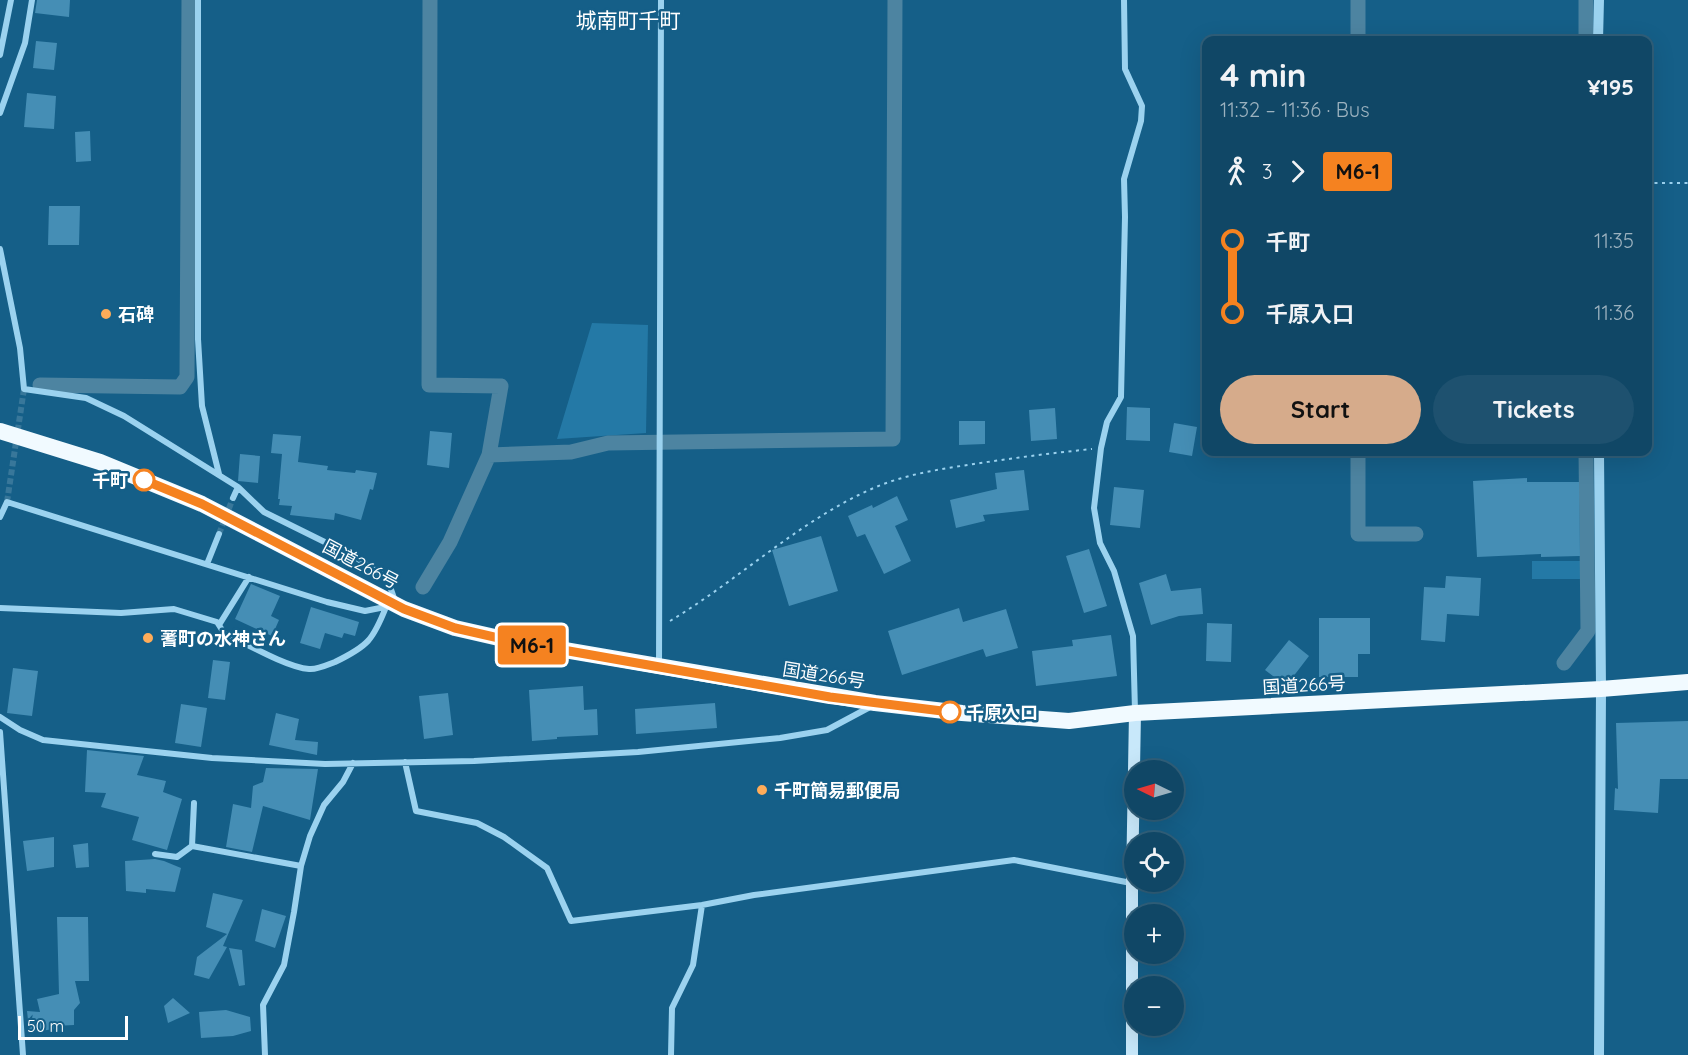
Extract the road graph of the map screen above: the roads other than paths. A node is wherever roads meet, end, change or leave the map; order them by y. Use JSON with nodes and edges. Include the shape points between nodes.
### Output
{"nodes":[{"id":1,"x":11,"y":0,"type":"edge"},
{"id":2,"x":32,"y":0,"type":"edge"},
{"id":3,"x":198,"y":0,"type":"edge"},
{"id":4,"x":661,"y":0,"type":"edge"},
{"id":5,"x":1124,"y":0,"type":"edge"},
{"id":6,"x":1599,"y":0,"type":"edge"},
{"id":7,"x":1598,"y":36,"type":"edge"},
{"id":8,"x":0,"y":55,"type":"edge"},
{"id":9,"x":0,"y":113,"type":"edge"},
{"id":10,"x":0,"y":249,"type":"edge"},
{"id":11,"x":0,"y":431,"type":"edge"},
{"id":12,"x":1599,"y":456,"type":"edge"},
{"id":13,"x":219,"y":474,"type":"junction"},
{"id":14,"x":238,"y":487,"type":"junction"},
{"id":15,"x":233,"y":498,"type":"tunnel mouth"},
{"id":16,"x":0,"y":517,"type":"edge"},
{"id":17,"x":219,"y":534,"type":"tunnel mouth"},
{"id":18,"x":207,"y":564,"type":"junction"},
{"id":19,"x":249,"y":577,"type":"junction"},
{"id":20,"x":391,"y":606,"type":"junction"},
{"id":21,"x":0,"y":608,"type":"edge"},
{"id":22,"x":219,"y":625,"type":"junction"},
{"id":23,"x":659,"y":667,"type":"junction"},
{"id":24,"x":1688,"y":682,"type":"edge"},
{"id":25,"x":1601,"y":689,"type":"junction"},
{"id":26,"x":875,"y":703,"type":"junction"},
{"id":27,"x":1135,"y":713,"type":"junction"},
{"id":28,"x":0,"y":717,"type":"edge"},
{"id":29,"x":0,"y":732,"type":"edge"},
{"id":30,"x":405,"y":762,"type":"junction"},
{"id":31,"x":353,"y":763,"type":"junction"},
{"id":32,"x":194,"y":803,"type":"dead end"},
{"id":33,"x":1133,"y":832,"type":"edge"},
{"id":34,"x":192,"y":846,"type":"junction"},
{"id":35,"x":155,"y":854,"type":"dead end"},
{"id":36,"x":301,"y":866,"type":"junction"},
{"id":37,"x":1124,"y":882,"type":"edge"},
{"id":38,"x":1132,"y":892,"type":"edge"},
{"id":39,"x":702,"y":905,"type":"junction"},
{"id":40,"x":23,"y":1055,"type":"edge"},
{"id":41,"x":265,"y":1055,"type":"edge"},
{"id":42,"x":671,"y":1055,"type":"edge"},
{"id":43,"x":1132,"y":1055,"type":"edge"},
{"id":44,"x":1599,"y":1055,"type":"edge"}],
"edges":[{"from":1,"to":8,"type":"street"},
{"from":2,"to":9,"type":"street","via":[[25,43]]},
{"from":3,"to":13,"type":"street","via":[[198,339],[202,406]]},
{"from":4,"to":23,"type":"street"},
{"from":5,"to":27,"type":"street","via":[[1125,69],[1142,106],[1124,179],[1121,397],[1107,422],[1094,508],[1100,543],[1114,571],[1133,636]]},
{"from":6,"to":7,"type":"street"},
{"from":10,"to":13,"type":"street","via":[[24,389],[72,394],[98,403]]},
{"from":11,"to":20,"type":"highway","name":"国道266号","via":[[100,462],[202,504]]},
{"from":12,"to":25,"type":"street"},
{"from":13,"to":14,"type":"street"},
{"from":14,"to":15,"type":"street"},
{"from":14,"to":20,"type":"street","via":[[264,512],[355,557],[387,578]]},
{"from":16,"to":18,"type":"street","via":[[7,502]]},
{"from":17,"to":18,"type":"street"},
{"from":18,"to":19,"type":"street"},
{"from":19,"to":20,"type":"street","via":[[365,611]]},
{"from":19,"to":22,"type":"street"},
{"from":20,"to":22,"type":"street","via":[[366,645],[311,670],[296,667],[224,633]]},
{"from":20,"to":23,"type":"highway","name":"国道266号","via":[[512,641]]},
{"from":21,"to":22,"type":"street","via":[[121,613],[174,609]]},
{"from":23,"to":26,"type":"highway","name":"国道266号"},
{"from":24,"to":25,"type":"highway","name":"国道266号"},
{"from":25,"to":27,"type":"highway","name":"国道266号"},
{"from":25,"to":44,"type":"street"},
{"from":26,"to":27,"type":"highway","name":"国道266号","via":[[1069,721]]},
{"from":26,"to":30,"type":"street","via":[[827,730],[780,738],[638,752]]},
{"from":27,"to":33,"type":"main road"},
{"from":28,"to":31,"type":"street","via":[[43,740],[212,758]]},
{"from":29,"to":40,"type":"street"},
{"from":30,"to":31,"type":"street"},
{"from":30,"to":39,"type":"street","via":[[416,811],[477,823],[504,837],[547,868],[571,921]]},
{"from":31,"to":36,"type":"street","via":[[344,782],[324,805]]},
{"from":32,"to":34,"type":"street"},
{"from":34,"to":35,"type":"street","via":[[177,857]]},
{"from":34,"to":36,"type":"street"},
{"from":36,"to":41,"type":"street","via":[[284,965],[263,1005]]},
{"from":37,"to":39,"type":"street","via":[[1014,861]]},
{"from":38,"to":43,"type":"main road"},
{"from":39,"to":42,"type":"street","via":[[693,965],[672,1008]]}]}
